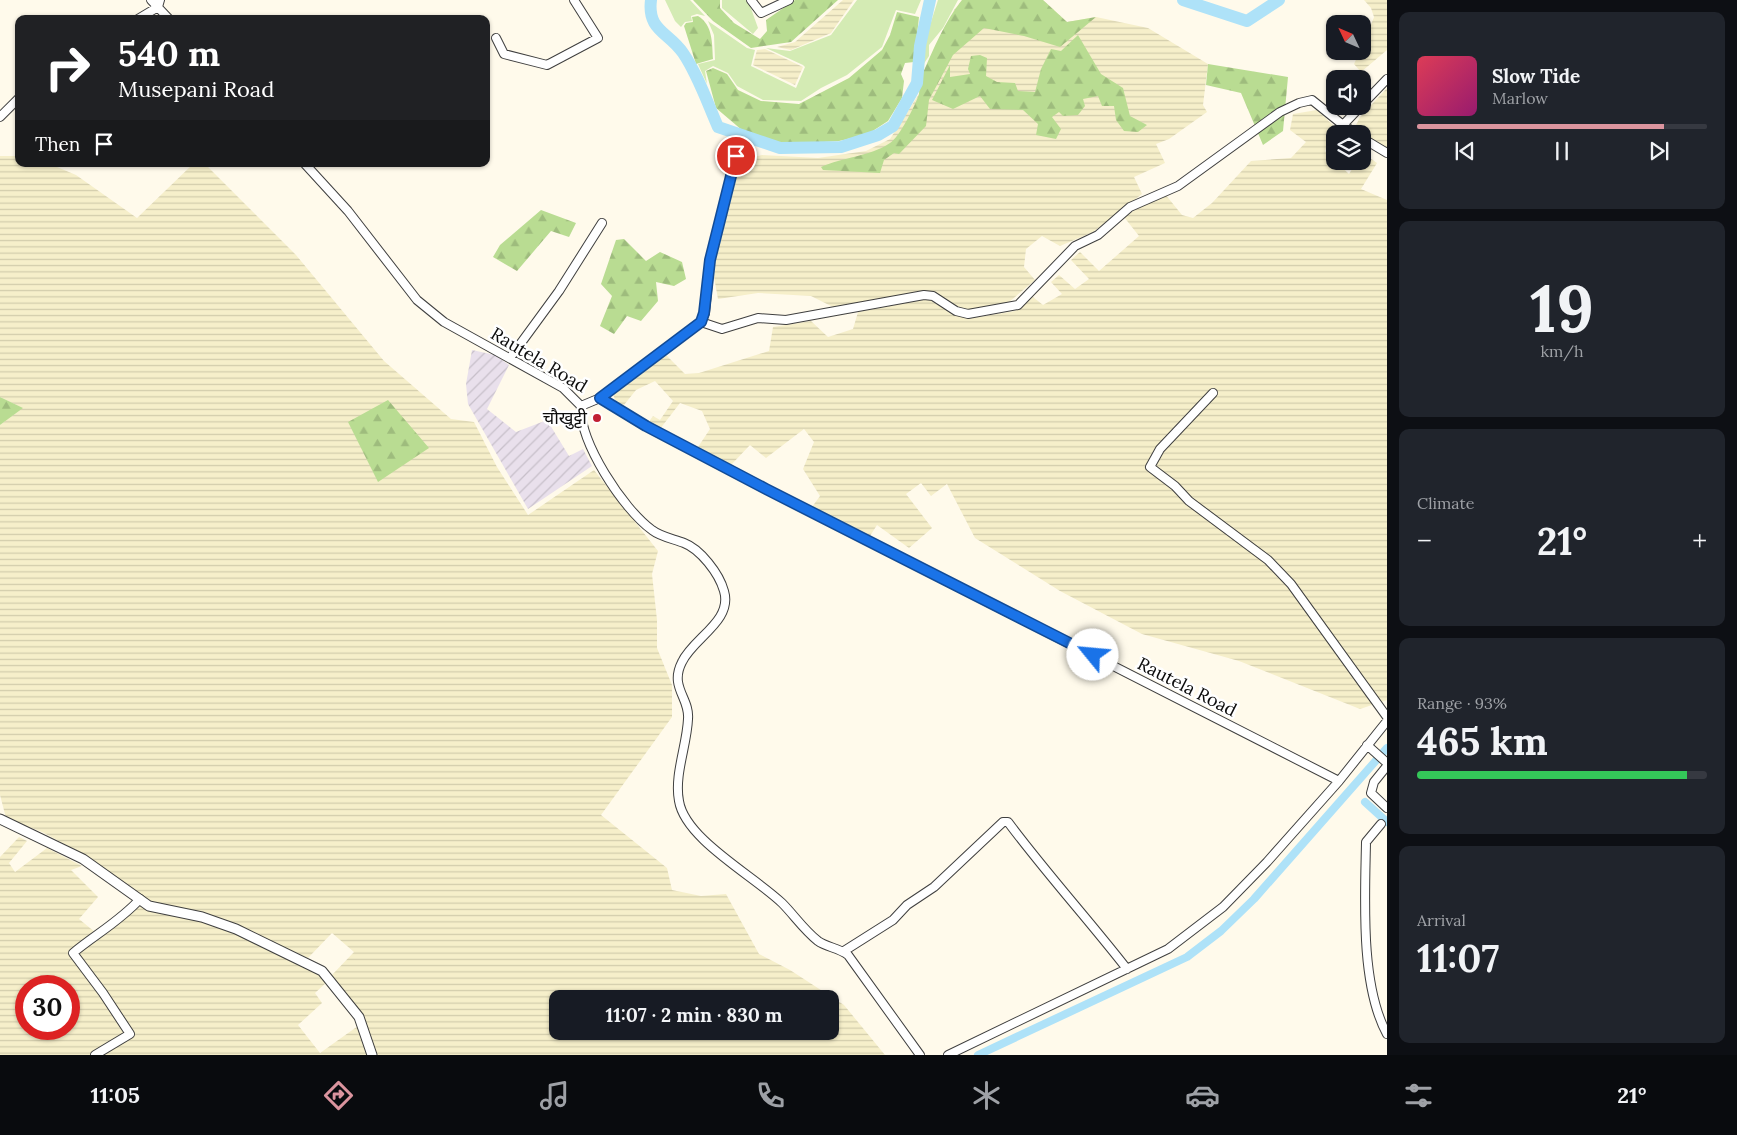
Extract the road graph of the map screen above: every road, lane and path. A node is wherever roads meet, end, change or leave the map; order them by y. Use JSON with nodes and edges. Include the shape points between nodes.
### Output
{"nodes":[{"id":1,"x":151,"y":0,"type":"edge"},
{"id":2,"x":574,"y":0,"type":"edge"},
{"id":3,"x":751,"y":0,"type":"edge"},
{"id":4,"x":789,"y":0,"type":"edge"},
{"id":5,"x":159,"y":3,"type":"edge"},
{"id":6,"x":143,"y":15,"type":"edge"},
{"id":7,"x":166,"y":15,"type":"edge"},
{"id":8,"x":496,"y":38,"type":"dead end"},
{"id":9,"x":1387,"y":79,"type":"edge"},
{"id":10,"x":1371,"y":96,"type":"edge"},
{"id":11,"x":15,"y":102,"type":"edge"},
{"id":12,"x":1353,"y":115,"type":"edge"},
{"id":13,"x":0,"y":116,"type":"edge"},
{"id":14,"x":1343,"y":125,"type":"joint"},
{"id":15,"x":1371,"y":143,"type":"edge"},
{"id":16,"x":1387,"y":153,"type":"edge"},
{"id":17,"x":736,"y":156,"type":"dead end"},
{"id":18,"x":308,"y":167,"type":"edge"},
{"id":19,"x":602,"y":223,"type":"dead end"},
{"id":20,"x":701,"y":322,"type":"junction"},
{"id":21,"x":510,"y":358,"type":"junction"},
{"id":22,"x":1213,"y":393,"type":"dead end"},
{"id":23,"x":600,"y":398,"type":"junction"},
{"id":24,"x":581,"y":406,"type":"junction"},
{"id":25,"x":1387,"y":719,"type":"edge"},
{"id":26,"x":1369,"y":747,"type":"junction"},
{"id":27,"x":1386,"y":763,"type":"edge"},
{"id":28,"x":1339,"y":781,"type":"junction"},
{"id":29,"x":1387,"y":808,"type":"edge"},
{"id":30,"x":0,"y":819,"type":"edge"},
{"id":31,"x":1381,"y":824,"type":"dead end"},
{"id":32,"x":140,"y":899,"type":"junction"},
{"id":33,"x":844,"y":952,"type":"junction"},
{"id":34,"x":1126,"y":969,"type":"junction"},
{"id":35,"x":1387,"y":1034,"type":"edge"},
{"id":36,"x":95,"y":1055,"type":"edge"},
{"id":37,"x":372,"y":1055,"type":"edge"},
{"id":38,"x":920,"y":1055,"type":"edge"},
{"id":39,"x":948,"y":1055,"type":"edge"}],
"edges":[{"from":1,"to":5,"type":"street"},
{"from":2,"to":8,"type":"street","via":[[598,38],[547,66],[504,54]]},
{"from":3,"to":4,"type":"street","via":[[761,13]]},
{"from":5,"to":6,"type":"street"},
{"from":5,"to":7,"type":"street"},
{"from":9,"to":10,"type":"street"},
{"from":11,"to":13,"type":"street"},
{"from":12,"to":14,"type":"street"},
{"from":14,"to":20,"type":"street","via":[[1312,100],[1280,112],[1178,186],[1130,207],[1098,235],[1075,246],[1018,305],[968,314],[924,294],[786,320],[758,318],[722,328]]},
{"from":15,"to":16,"type":"street"},
{"from":17,"to":20,"type":"street","via":[[710,260]]},
{"from":18,"to":21,"type":"street","name":"Rautela Road","via":[[348,211],[417,300],[444,322]]},
{"from":19,"to":21,"type":"street","via":[[559,291]]},
{"from":20,"to":23,"type":"street"},
{"from":21,"to":24,"type":"street","name":"Rautela Road","via":[[563,388]]},
{"from":22,"to":25,"type":"street","via":[[1160,449],[1150,467],[1188,501],[1268,560],[1286,578]]},
{"from":23,"to":24,"type":"street","name":"Rautela Road"},
{"from":23,"to":28,"type":"street","name":"Rautela Road","via":[[766,489]]},
{"from":24,"to":33,"type":"street","via":[[580,416],[586,438],[606,476],[653,531],[686,544],[699,554],[724,590],[721,616],[683,659],[677,671],[678,688],[689,714],[678,800],[682,816],[696,833],[781,902],[819,942]]},
{"from":25,"to":26,"type":"street"},
{"from":26,"to":27,"type":"street"},
{"from":26,"to":28,"type":"street"},
{"from":27,"to":29,"type":"street","via":[[1374,782],[1372,793]]},
{"from":28,"to":34,"type":"street","via":[[1223,907],[1168,949]]},
{"from":30,"to":32,"type":"street","via":[[83,859]]},
{"from":31,"to":35,"type":"street","via":[[1366,842],[1366,880],[1370,986]]},
{"from":32,"to":36,"type":"street","via":[[124,917],[73,953],[130,1034]]},
{"from":32,"to":37,"type":"street","via":[[149,906],[202,916],[236,929],[322,972],[359,1017]]},
{"from":33,"to":34,"type":"street","via":[[893,920],[907,905],[934,887],[1003,822],[1008,822]]},
{"from":33,"to":38,"type":"street"},
{"from":34,"to":39,"type":"street"}]}
